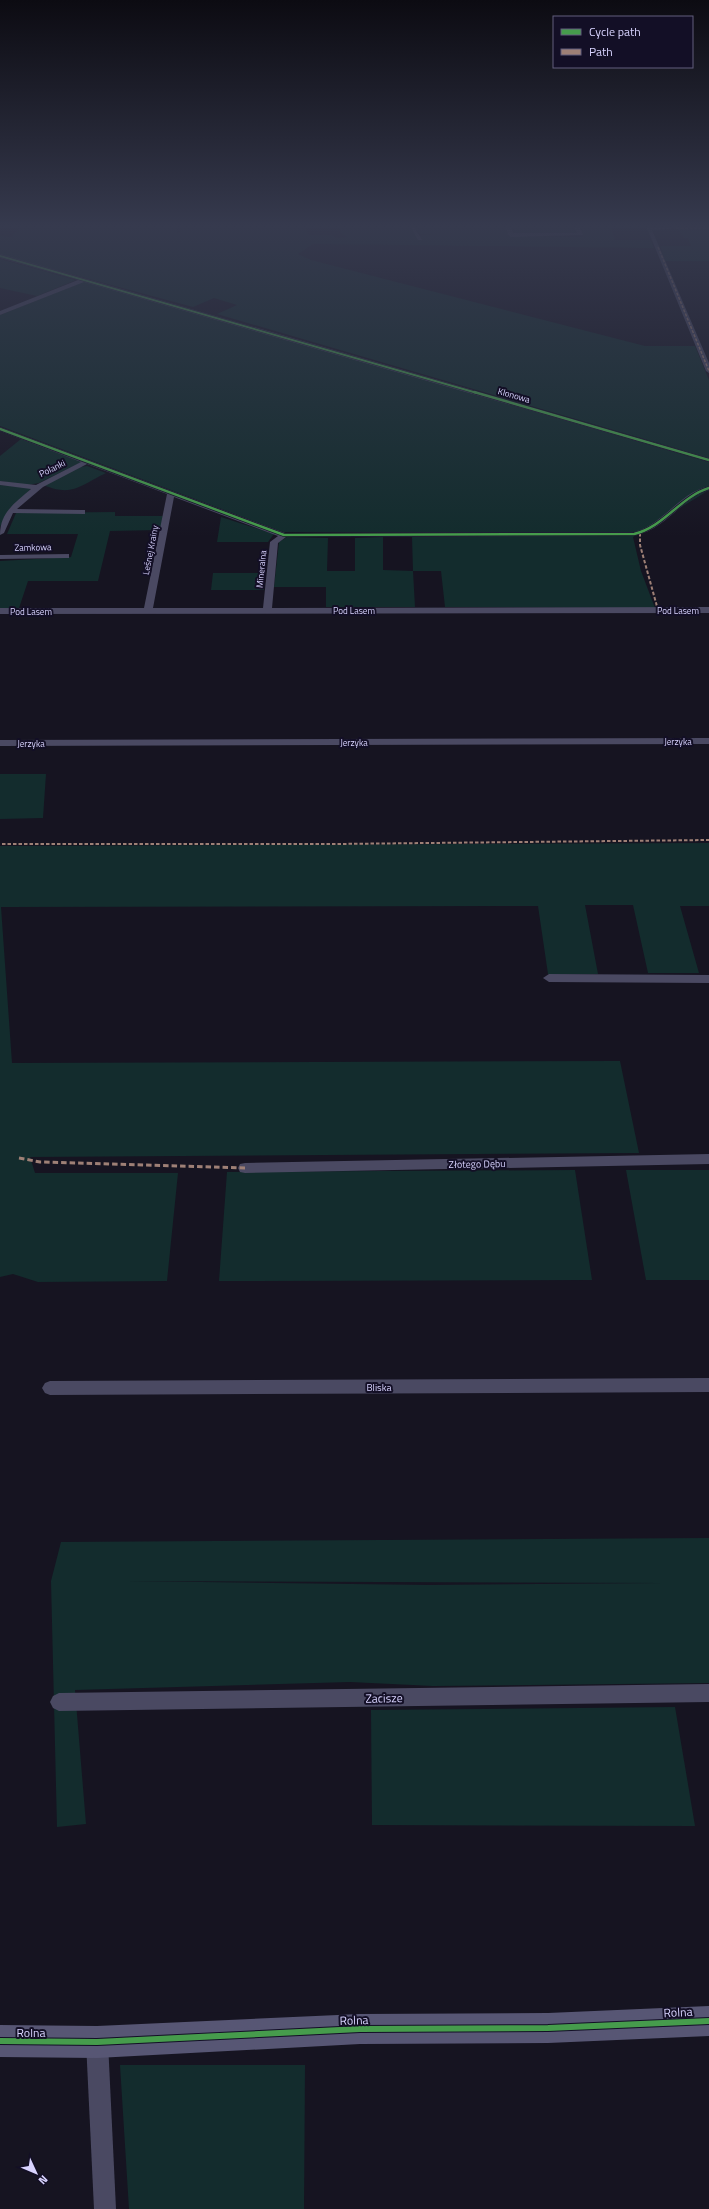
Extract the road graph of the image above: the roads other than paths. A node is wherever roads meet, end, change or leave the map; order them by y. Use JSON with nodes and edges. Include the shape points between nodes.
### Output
{"nodes":[{"id":1,"x":261,"y":331,"type":"edge"},
{"id":2,"x":692,"y":331,"type":"edge"},
{"id":3,"x":709,"y":371,"type":"edge"},
{"id":4,"x":0,"y":429,"type":"edge"},
{"id":5,"x":709,"y":460,"type":"edge"},
{"id":6,"x":86,"y":462,"type":"junction"},
{"id":7,"x":0,"y":483,"type":"edge"},
{"id":8,"x":37,"y":487,"type":"junction"},
{"id":9,"x":709,"y":488,"type":"edge"},
{"id":10,"x":171,"y":494,"type":"junction"},
{"id":11,"x":10,"y":511,"type":"junction"},
{"id":12,"x":82,"y":512,"type":"dead end"},
{"id":13,"x":0,"y":533,"type":"edge"},
{"id":14,"x":284,"y":535,"type":"junction"},
{"id":15,"x":66,"y":556,"type":"dead end"},
{"id":16,"x":0,"y":557,"type":"edge"},
{"id":17,"x":267,"y":610,"type":"junction"},
{"id":18,"x":709,"y":610,"type":"edge"},
{"id":19,"x":0,"y":611,"type":"edge"},
{"id":20,"x":148,"y":611,"type":"junction"},
{"id":21,"x":709,"y":741,"type":"edge"},
{"id":22,"x":0,"y":743,"type":"edge"},
{"id":23,"x":549,"y":978,"type":"dead end"},
{"id":24,"x":709,"y":979,"type":"edge"},
{"id":25,"x":709,"y":1159,"type":"edge"},
{"id":26,"x":245,"y":1168,"type":"dead end"},
{"id":27,"x":709,"y":1385,"type":"edge"},
{"id":28,"x":50,"y":1388,"type":"dead end"},
{"id":29,"x":709,"y":1693,"type":"edge"},
{"id":30,"x":59,"y":1702,"type":"dead end"},
{"id":31,"x":709,"y":2021,"type":"edge"},
{"id":32,"x":0,"y":2041,"type":"edge"},
{"id":33,"x":97,"y":2042,"type":"junction"},
{"id":34,"x":105,"y":2209,"type":"edge"}],
"edges":[{"from":1,"to":5,"type":"street","name":"Klonowa"},
{"from":2,"to":3,"type":"street"},
{"from":4,"to":6,"type":"street"},
{"from":6,"to":8,"type":"street","name":"Polanki"},
{"from":6,"to":10,"type":"street"},
{"from":7,"to":8,"type":"street"},
{"from":8,"to":11,"type":"street","name":"Polanki"},
{"from":9,"to":14,"type":"street","via":[[688,497],[646,531],[634,534]]},
{"from":10,"to":14,"type":"street"},
{"from":10,"to":20,"type":"street","name":"Leśnej Krainy"},
{"from":11,"to":12,"type":"street"},
{"from":11,"to":13,"type":"street","name":"Polanki"},
{"from":14,"to":17,"type":"street","name":"Mineralna","via":[[274,542]]},
{"from":15,"to":16,"type":"street","name":"Zamkowa"},
{"from":17,"to":18,"type":"street","name":"Pod Lasem"},
{"from":17,"to":20,"type":"street","name":"Pod Lasem"},
{"from":19,"to":20,"type":"street","name":"Pod Lasem"},
{"from":21,"to":22,"type":"street","name":"Jerzyka"},
{"from":23,"to":24,"type":"street"},
{"from":25,"to":26,"type":"street","name":"Złotego Dębu"},
{"from":27,"to":28,"type":"street","name":"Bliska"},
{"from":29,"to":30,"type":"street","name":"Zacisze"},
{"from":31,"to":33,"type":"street","name":"Rolna","via":[[548,2028],[360,2029]]},
{"from":32,"to":33,"type":"street","name":"Rolna"},
{"from":33,"to":34,"type":"street"}]}
